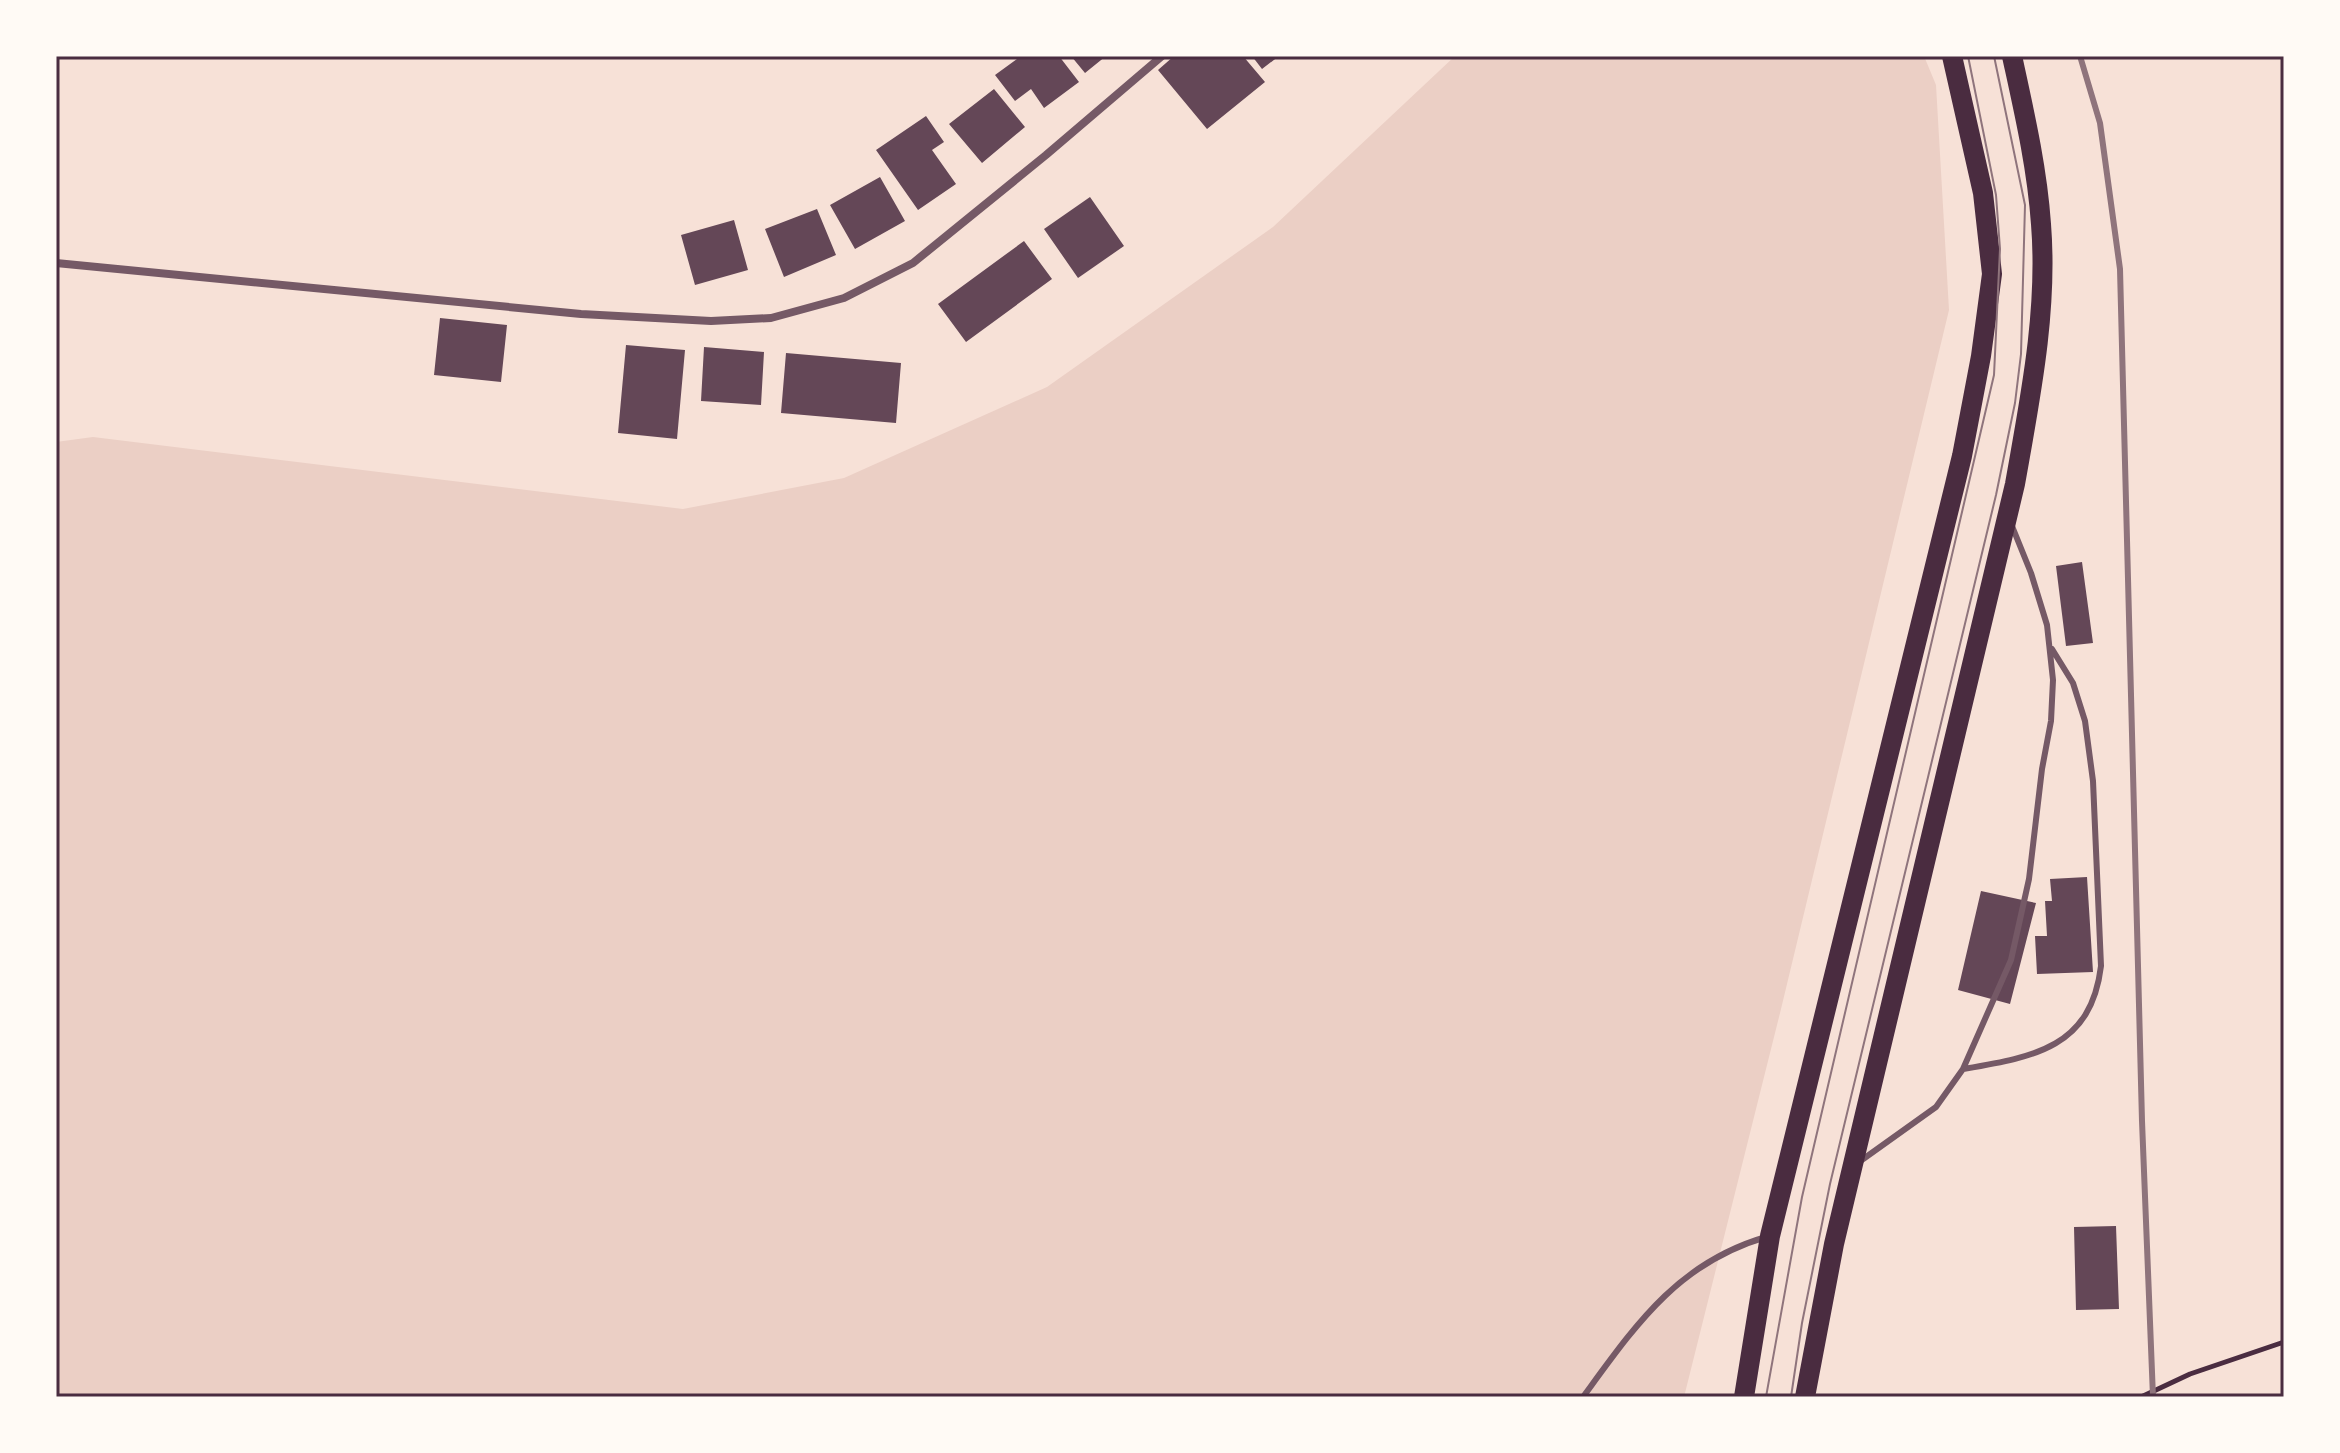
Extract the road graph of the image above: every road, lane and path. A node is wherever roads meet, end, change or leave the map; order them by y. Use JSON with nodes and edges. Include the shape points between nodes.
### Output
{"nodes":[{"id":1,"x":1162,"y":56,"type":"edge"},
{"id":2,"x":1952,"y":56,"type":"edge"},
{"id":3,"x":2012,"y":56,"type":"edge"},
{"id":4,"x":56,"y":263,"type":"edge"},
{"id":5,"x":2008,"y":516,"type":"junction"},
{"id":6,"x":2051,"y":648,"type":"junction"},
{"id":7,"x":1963,"y":1069,"type":"junction"},
{"id":8,"x":1853,"y":1166,"type":"junction"},
{"id":9,"x":1770,"y":1236,"type":"junction"},
{"id":10,"x":2284,"y":1342,"type":"edge"},
{"id":11,"x":1583,"y":1397,"type":"edge"},
{"id":12,"x":1744,"y":1397,"type":"edge"},
{"id":13,"x":1805,"y":1397,"type":"edge"},
{"id":14,"x":2141,"y":1397,"type":"edge"}],
"edges":[{"from":1,"to":4,"type":"street","via":[[913,263],[844,298],[771,318],[711,321],[581,314]]},
{"from":2,"to":9,"type":"main road","via":[[1983,193],[1992,274],[1981,356],[1962,456]]},
{"from":3,"to":5,"type":"main road","via":[[2030,137],[2043,270],[2039,337]]},
{"from":5,"to":6,"type":"lane","via":[[2031,573]]},
{"from":5,"to":8,"type":"main road"},
{"from":6,"to":7,"type":"lane","via":[[2051,721],[2023,906],[2011,960]]},
{"from":6,"to":7,"type":"lane","via":[[2073,683],[2085,721],[2093,781],[2098,993],[2063,1039],[2024,1059]]},
{"from":7,"to":8,"type":"lane","via":[[1936,1107]]},
{"from":8,"to":13,"type":"main road"},
{"from":9,"to":11,"type":"lane","via":[[1735,1246],[1686,1277],[1637,1322]]},
{"from":9,"to":12,"type":"main road"},
{"from":10,"to":14,"type":"path"}]}
